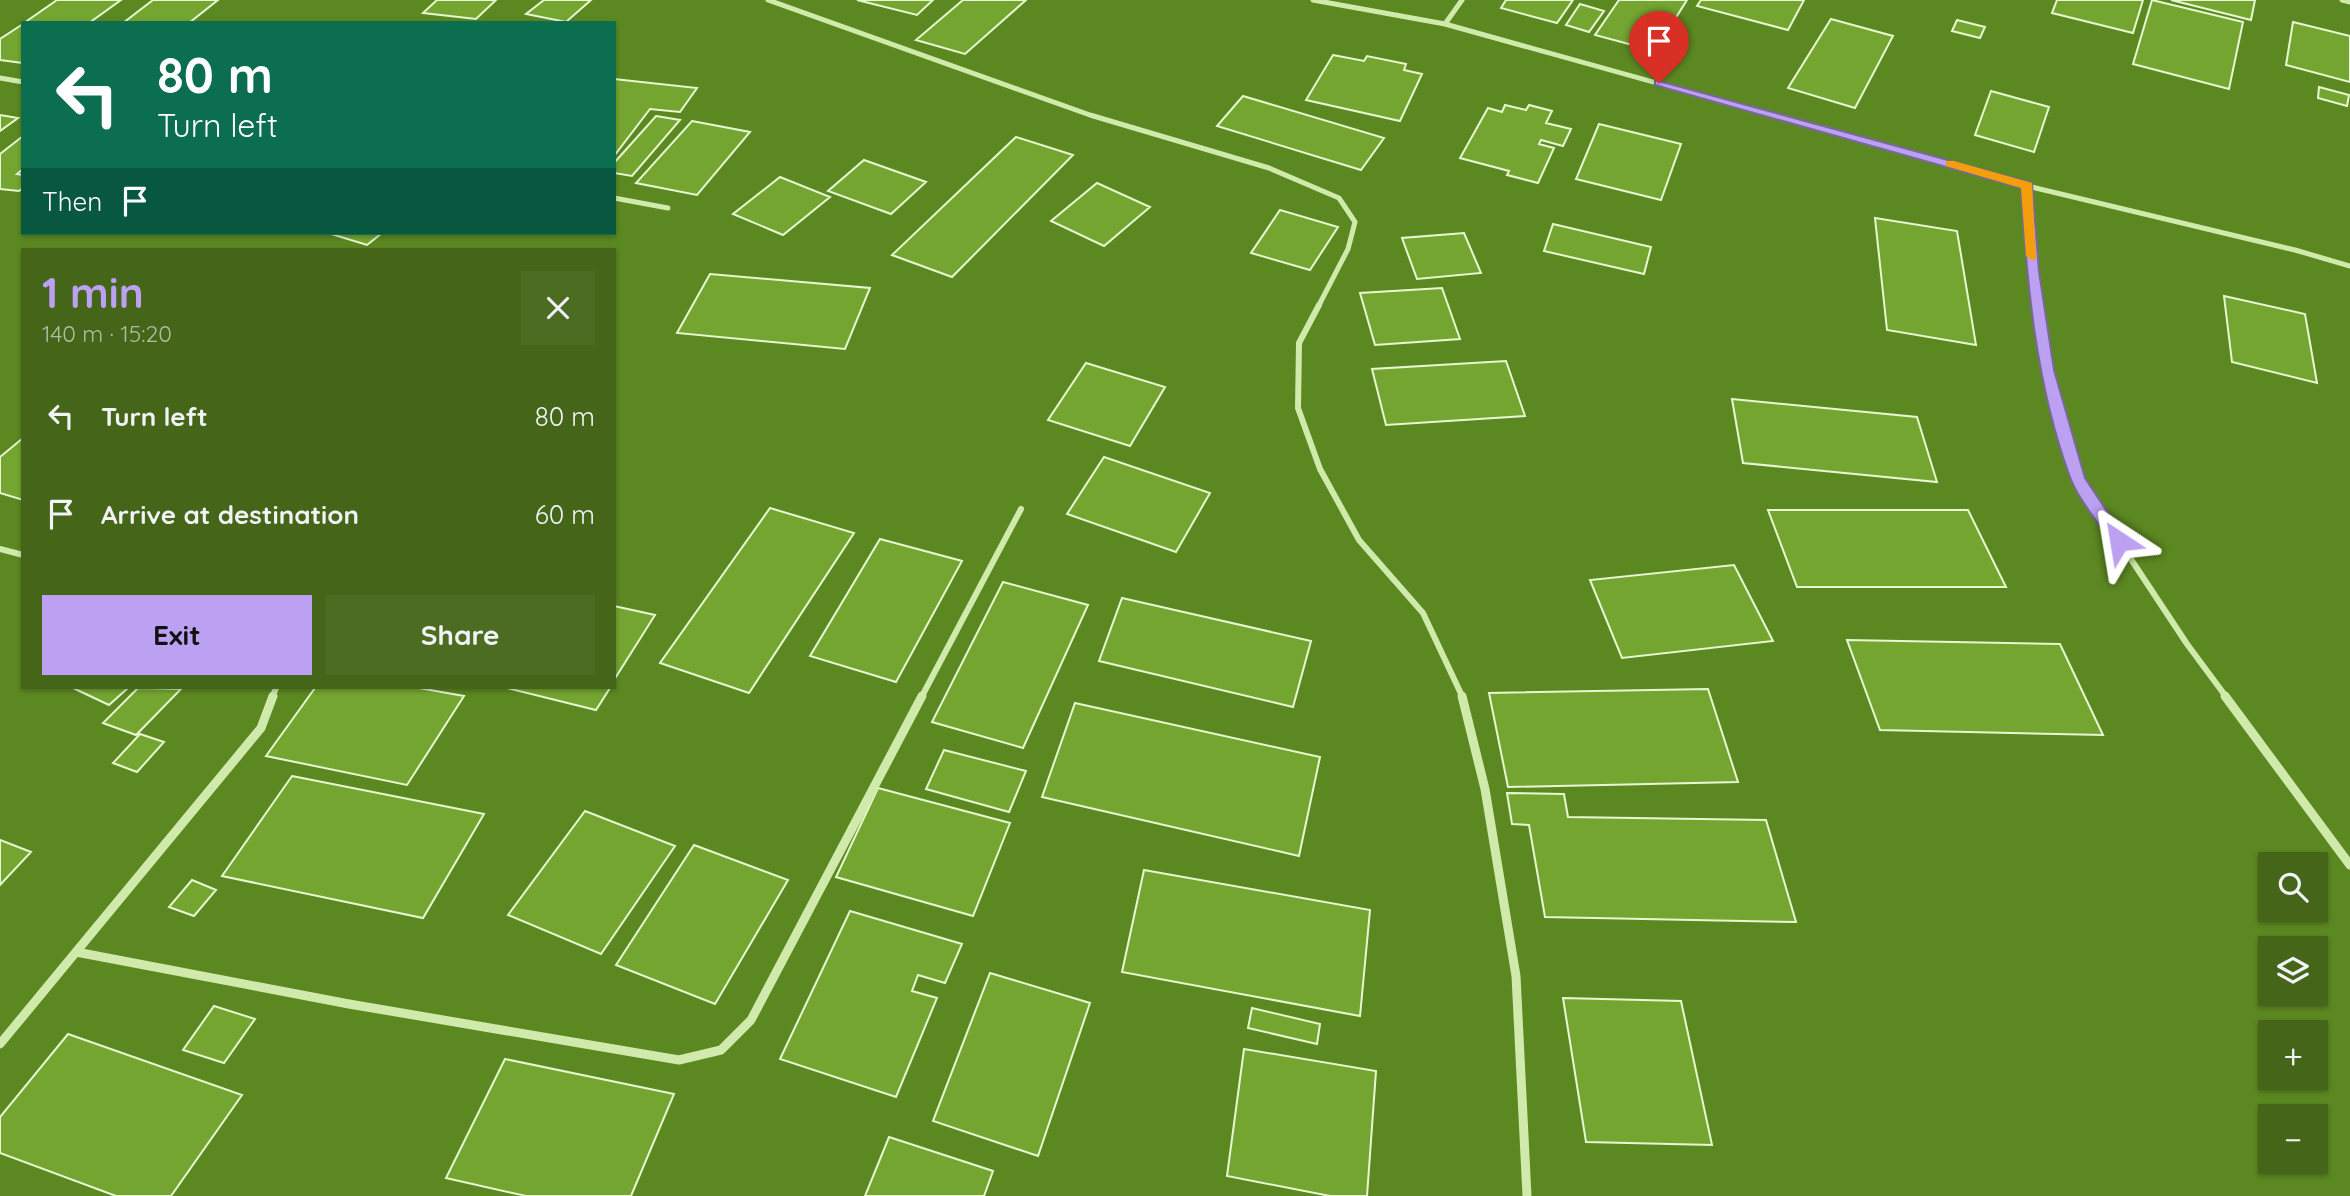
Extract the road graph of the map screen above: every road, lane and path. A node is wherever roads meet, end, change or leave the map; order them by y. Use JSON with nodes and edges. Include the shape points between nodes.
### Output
{"nodes":[{"id":1,"x":768,"y":0,"type":"edge"},
{"id":2,"x":1313,"y":0,"type":"edge"},
{"id":3,"x":1462,"y":0,"type":"edge"},
{"id":4,"x":2342,"y":0,"type":"edge"},
{"id":5,"x":2350,"y":2,"type":"edge"},
{"id":6,"x":1445,"y":24,"type":"junction"},
{"id":7,"x":0,"y":78,"type":"edge"},
{"id":8,"x":21,"y":82,"type":"edge"},
{"id":9,"x":2027,"y":186,"type":"junction"},
{"id":10,"x":616,"y":198,"type":"edge"},
{"id":11,"x":668,"y":208,"type":"dead end"},
{"id":12,"x":2350,"y":266,"type":"edge"},
{"id":13,"x":1021,"y":509,"type":"dead end"},
{"id":14,"x":0,"y":548,"type":"edge"},
{"id":15,"x":21,"y":554,"type":"edge"},
{"id":16,"x":276,"y":689,"type":"edge"},
{"id":17,"x":2350,"y":865,"type":"edge"},
{"id":18,"x":76,"y":952,"type":"junction"},
{"id":19,"x":0,"y":1044,"type":"edge"},
{"id":20,"x":1527,"y":1196,"type":"edge"}],
"edges":[{"from":1,"to":20,"type":"street","via":[[1090,115],[1269,168],[1339,198],[1355,222],[1348,249],[1299,342],[1298,408],[1320,469],[1359,540],[1423,613],[1463,698],[1486,789],[1516,976]]},
{"from":2,"to":6,"type":"street"},
{"from":3,"to":6,"type":"street"},
{"from":4,"to":5,"type":"street"},
{"from":6,"to":9,"type":"street"},
{"from":7,"to":8,"type":"street"},
{"from":9,"to":12,"type":"street"},
{"from":9,"to":17,"type":"street","via":[[2047,370],[2078,479],[2187,645]]},
{"from":10,"to":11,"type":"street"},
{"from":13,"to":18,"type":"street","via":[[751,1020],[721,1050],[679,1060]]},
{"from":14,"to":15,"type":"street"},
{"from":16,"to":18,"type":"street","via":[[261,728]]},
{"from":18,"to":19,"type":"street"}]}
